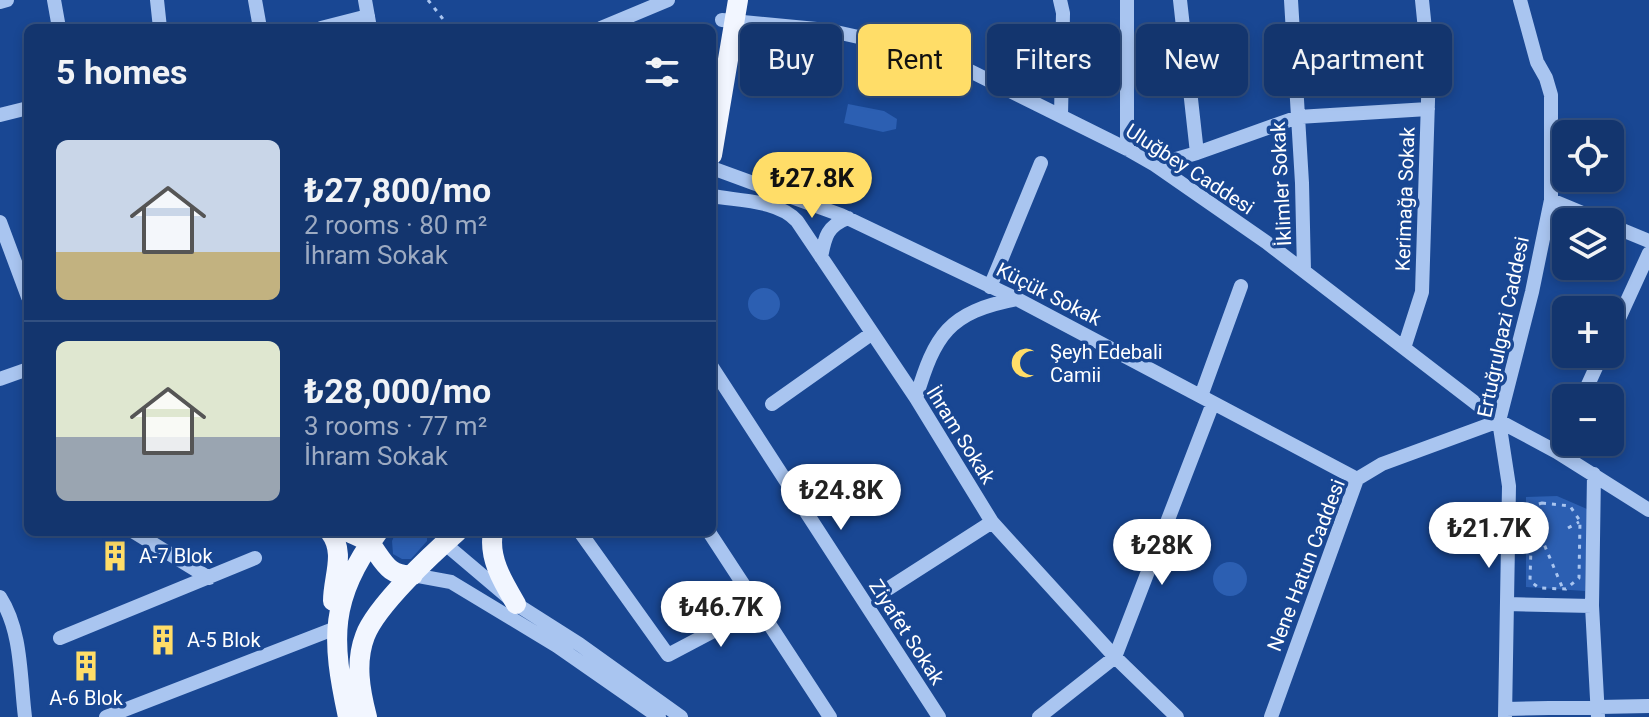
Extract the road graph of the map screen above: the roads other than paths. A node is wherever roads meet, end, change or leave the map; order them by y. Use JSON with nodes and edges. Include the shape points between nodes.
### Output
{"nodes":[{"id":1,"x":7,"y":0,"type":"edge"},
{"id":2,"x":54,"y":0,"type":"edge"},
{"id":3,"x":157,"y":0,"type":"edge"},
{"id":4,"x":255,"y":0,"type":"edge"},
{"id":5,"x":668,"y":0,"type":"edge"},
{"id":6,"x":738,"y":0,"type":"edge"},
{"id":7,"x":1052,"y":0,"type":"edge"},
{"id":8,"x":1127,"y":0,"type":"edge"},
{"id":9,"x":1180,"y":0,"type":"edge"},
{"id":10,"x":1291,"y":0,"type":"edge"},
{"id":11,"x":1422,"y":0,"type":"edge"},
{"id":12,"x":1520,"y":0,"type":"edge"},
{"id":13,"x":0,"y":2,"type":"edge"},
{"id":14,"x":1062,"y":7,"type":"edge"},
{"id":15,"x":368,"y":9,"type":"edge"},
{"id":16,"x":727,"y":14,"type":"edge"},
{"id":17,"x":58,"y":24,"type":"edge"},
{"id":18,"x":160,"y":24,"type":"edge"},
{"id":19,"x":259,"y":24,"type":"edge"},
{"id":20,"x":331,"y":24,"type":"edge"},
{"id":21,"x":611,"y":24,"type":"edge"},
{"id":22,"x":716,"y":62,"type":"edge"},
{"id":23,"x":24,"y":109,"type":"edge"},
{"id":24,"x":1428,"y":109,"type":"junction"},
{"id":25,"x":0,"y":115,"type":"edge"},
{"id":26,"x":1061,"y":116,"type":"junction"},
{"id":27,"x":716,"y":117,"type":"edge"},
{"id":28,"x":1298,"y":117,"type":"junction"},
{"id":29,"x":1127,"y":149,"type":"junction"},
{"id":30,"x":1197,"y":153,"type":"junction"},
{"id":31,"x":1041,"y":163,"type":"dead end"},
{"id":32,"x":1155,"y":165,"type":"junction"},
{"id":33,"x":716,"y":169,"type":"edge"},
{"id":34,"x":716,"y":197,"type":"edge"},
{"id":35,"x":1551,"y":200,"type":"junction"},
{"id":36,"x":1570,"y":208,"type":"edge"},
{"id":37,"x":848,"y":218,"type":"junction"},
{"id":38,"x":0,"y":222,"type":"edge"},
{"id":39,"x":1624,"y":231,"type":"edge"},
{"id":40,"x":1649,"y":241,"type":"edge"},
{"id":41,"x":1649,"y":253,"type":"edge"},
{"id":42,"x":821,"y":257,"type":"junction"},
{"id":43,"x":1304,"y":271,"type":"junction"},
{"id":44,"x":24,"y":286,"type":"edge"},
{"id":45,"x":1241,"y":286,"type":"dead end"},
{"id":46,"x":990,"y":287,"type":"junction"},
{"id":47,"x":1017,"y":299,"type":"junction"},
{"id":48,"x":1624,"y":307,"type":"edge"},
{"id":49,"x":871,"y":334,"type":"junction"},
{"id":50,"x":1404,"y":348,"type":"junction"},
{"id":51,"x":24,"y":370,"type":"edge"},
{"id":52,"x":716,"y":373,"type":"edge"},
{"id":53,"x":0,"y":379,"type":"edge"},
{"id":54,"x":916,"y":398,"type":"junction"},
{"id":55,"x":1207,"y":400,"type":"junction"},
{"id":56,"x":772,"y":404,"type":"dead end"},
{"id":57,"x":1499,"y":421,"type":"junction"},
{"id":58,"x":1552,"y":449,"type":"edge"},
{"id":59,"x":1564,"y":456,"type":"edge"},
{"id":60,"x":1594,"y":474,"type":"junction"},
{"id":61,"x":1357,"y":479,"type":"junction"},
{"id":62,"x":1649,"y":510,"type":"edge"},
{"id":63,"x":992,"y":522,"type":"junction"},
{"id":64,"x":142,"y":536,"type":"edge"},
{"id":65,"x":337,"y":536,"type":"edge"},
{"id":66,"x":448,"y":536,"type":"edge"},
{"id":67,"x":492,"y":536,"type":"edge"},
{"id":68,"x":583,"y":536,"type":"edge"},
{"id":69,"x":712,"y":536,"type":"edge"},
{"id":70,"x":374,"y":538,"type":"edge"},
{"id":71,"x":255,"y":558,"type":"dead end"},
{"id":72,"x":413,"y":575,"type":"junction"},
{"id":73,"x":209,"y":578,"type":"junction"},
{"id":74,"x":886,"y":590,"type":"dead end"},
{"id":75,"x":0,"y":597,"type":"edge"},
{"id":76,"x":516,"y":604,"type":"junction"},
{"id":77,"x":1507,"y":604,"type":"junction"},
{"id":78,"x":1592,"y":606,"type":"junction"},
{"id":79,"x":757,"y":608,"type":"junction"},
{"id":80,"x":5,"y":611,"type":"edge"},
{"id":81,"x":336,"y":628,"type":"junction"},
{"id":82,"x":60,"y":638,"type":"dead end"},
{"id":83,"x":1115,"y":657,"type":"junction"},
{"id":84,"x":1649,"y":706,"type":"edge"},
{"id":85,"x":1598,"y":712,"type":"edge"},
{"id":86,"x":1505,"y":713,"type":"edge"},
{"id":87,"x":25,"y":717,"type":"edge"},
{"id":88,"x":106,"y":717,"type":"edge"},
{"id":89,"x":348,"y":717,"type":"edge"},
{"id":90,"x":367,"y":717,"type":"edge"},
{"id":91,"x":659,"y":717,"type":"edge"},
{"id":92,"x":681,"y":717,"type":"edge"},
{"id":93,"x":830,"y":717,"type":"edge"},
{"id":94,"x":939,"y":717,"type":"edge"},
{"id":95,"x":1039,"y":717,"type":"edge"},
{"id":96,"x":1177,"y":717,"type":"edge"},
{"id":97,"x":1271,"y":717,"type":"edge"}],
"edges":[{"from":1,"to":13,"type":"street"},
{"from":2,"to":17,"type":"street"},
{"from":3,"to":18,"type":"street"},
{"from":4,"to":19,"type":"street"},
{"from":5,"to":21,"type":"street"},
{"from":6,"to":16,"type":"main road"},
{"from":7,"to":14,"type":"street"},
{"from":8,"to":29,"type":"street"},
{"from":9,"to":30,"type":"street"},
{"from":10,"to":28,"type":"street","name":"İklimler Sokak"},
{"from":11,"to":24,"type":"street","name":"Kerimağa Sokak"},
{"from":12,"to":35,"type":"street","name":"Ertuğrulgazi Caddesi","via":[[1551,95]]},
{"from":14,"to":26,"type":"street"},
{"from":15,"to":20,"type":"street"},
{"from":16,"to":22,"type":"main road"},
{"from":16,"to":26,"type":"street","name":"Uluğbey Caddesi","via":[[899,46],[968,70]]},
{"from":16,"to":27,"type":"main road"},
{"from":23,"to":25,"type":"street"},
{"from":24,"to":28,"type":"street"},
{"from":24,"to":50,"type":"street","name":"Kerimağa Sokak","via":[[1422,292]]},
{"from":26,"to":29,"type":"street","name":"Uluğbey Caddesi"},
{"from":28,"to":30,"type":"street"},
{"from":28,"to":43,"type":"street","name":"İklimler Sokak"},
{"from":29,"to":32,"type":"street","name":"Uluğbey Caddesi"},
{"from":30,"to":32,"type":"street"},
{"from":31,"to":46,"type":"street"},
{"from":32,"to":43,"type":"street","name":"Uluğbey Caddesi"},
{"from":33,"to":37,"type":"street","name":"Küçük Sokak"},
{"from":34,"to":42,"type":"street","name":"İhram Sokak","via":[[786,211]]},
{"from":35,"to":36,"type":"street"},
{"from":35,"to":57,"type":"street","name":"Ertuğrulgazi Caddesi"},
{"from":37,"to":42,"type":"street","via":[[831,226]]},
{"from":37,"to":46,"type":"street","name":"Küçük Sokak"},
{"from":38,"to":44,"type":"street"},
{"from":39,"to":40,"type":"street"},
{"from":41,"to":48,"type":"street"},
{"from":42,"to":49,"type":"street","name":"İhram Sokak"},
{"from":43,"to":50,"type":"street","name":"Uluğbey Caddesi"},
{"from":45,"to":55,"type":"street"},
{"from":46,"to":47,"type":"street","name":"Küçük Sokak"},
{"from":47,"to":54,"type":"street","via":[[985,305],[947,327],[927,360]]},
{"from":47,"to":55,"type":"street","name":"Küçük Sokak"},
{"from":49,"to":54,"type":"street","name":"İhram Sokak"},
{"from":49,"to":56,"type":"street"},
{"from":50,"to":57,"type":"street","name":"Uluğbey Caddesi"},
{"from":51,"to":53,"type":"street"},
{"from":52,"to":94,"type":"street","name":"Ziyafet Sokak"},
{"from":54,"to":63,"type":"street","name":"İhram Sokak"},
{"from":55,"to":61,"type":"street","name":"Küçük Sokak"},
{"from":55,"to":83,"type":"street"},
{"from":57,"to":58,"type":"street","name":"Uluğbey Caddesi"},
{"from":57,"to":61,"type":"street","name":"Nene Hatun Caddesi","via":[[1382,464]]},
{"from":57,"to":77,"type":"street","name":"Ertuğrulgazi Caddesi","via":[[1509,486]]},
{"from":59,"to":60,"type":"street","name":"Uluğbey Caddesi"},
{"from":60,"to":62,"type":"street","name":"Uluğbey Caddesi"},
{"from":60,"to":78,"type":"street"},
{"from":61,"to":97,"type":"street","name":"Nene Hatun Caddesi"},
{"from":63,"to":74,"type":"street"},
{"from":63,"to":83,"type":"street","name":"İhram Sokak"},
{"from":64,"to":73,"type":"street"},
{"from":65,"to":81,"type":"main road","via":[[332,610]]},
{"from":66,"to":72,"type":"main road"},
{"from":66,"to":76,"type":"street"},
{"from":67,"to":76,"type":"main road","via":[[501,578]]},
{"from":68,"to":79,"type":"street","via":[[668,655]]},
{"from":69,"to":79,"type":"street"},
{"from":70,"to":72,"type":"main road","via":[[384,566]]},
{"from":70,"to":81,"type":"main road","via":[[351,574]]},
{"from":71,"to":73,"type":"street"},
{"from":72,"to":90,"type":"main road","via":[[364,638],[359,679]]},
{"from":72,"to":91,"type":"street","via":[[451,582],[557,646]]},
{"from":73,"to":82,"type":"street"},
{"from":75,"to":80,"type":"street"},
{"from":76,"to":92,"type":"street"},
{"from":77,"to":78,"type":"street"},
{"from":77,"to":86,"type":"street","name":"Ertuğrulgazi Caddesi"},
{"from":78,"to":85,"type":"street"},
{"from":79,"to":93,"type":"street"},
{"from":80,"to":87,"type":"street","via":[[16,637]]},
{"from":81,"to":88,"type":"street"},
{"from":81,"to":89,"type":"main road"},
{"from":83,"to":95,"type":"street"},
{"from":83,"to":96,"type":"street","name":"İhram Sokak"},
{"from":84,"to":85,"type":"street"},
{"from":85,"to":86,"type":"street"}]}
